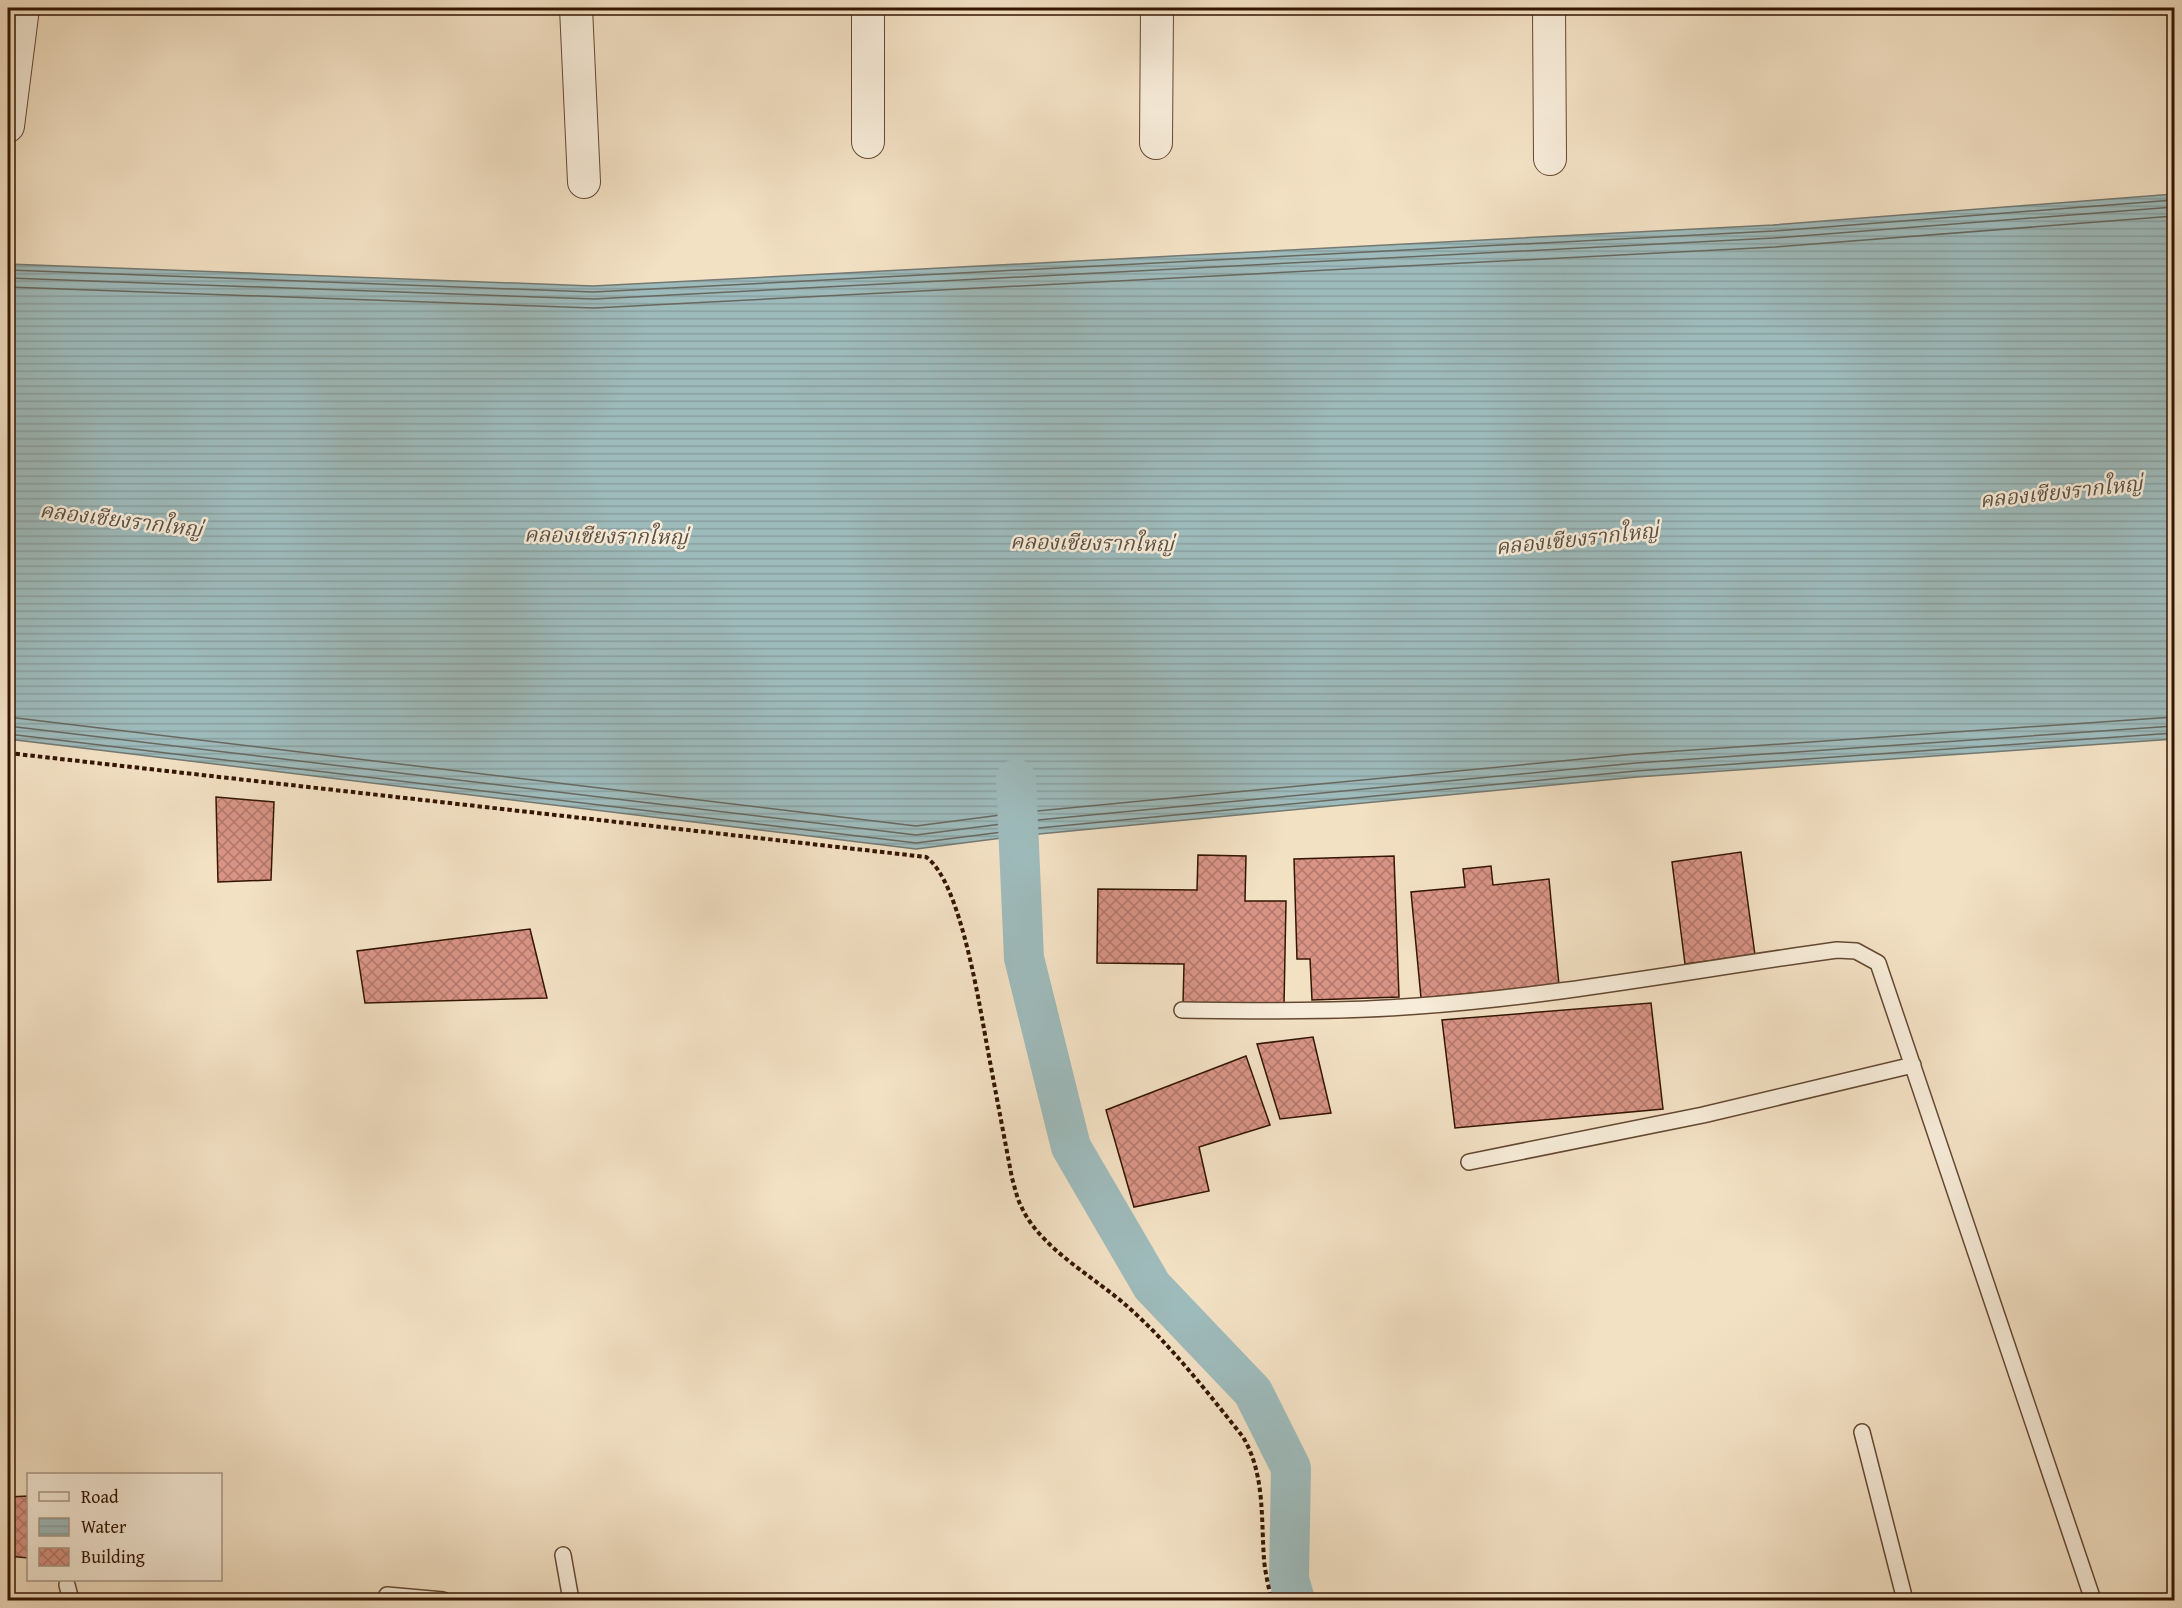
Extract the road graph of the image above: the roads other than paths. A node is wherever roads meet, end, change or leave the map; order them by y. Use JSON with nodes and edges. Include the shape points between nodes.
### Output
{"nodes":[{"id":1,"x":23,"y":8,"type":"edge"},
{"id":2,"x":576,"y":8,"type":"edge"},
{"id":3,"x":868,"y":8,"type":"edge"},
{"id":4,"x":1157,"y":8,"type":"edge"},
{"id":5,"x":1549,"y":8,"type":"edge"},
{"id":6,"x":8,"y":126,"type":"edge"},
{"id":7,"x":868,"y":142,"type":"dead end"},
{"id":8,"x":1156,"y":143,"type":"dead end"},
{"id":9,"x":1550,"y":159,"type":"dead end"},
{"id":10,"x":584,"y":182,"type":"dead end"},
{"id":11,"x":1182,"y":1011,"type":"dead end"},
{"id":12,"x":1913,"y":1065,"type":"junction"},
{"id":13,"x":1469,"y":1162,"type":"dead end"},
{"id":14,"x":1862,"y":1432,"type":"dead end"},
{"id":15,"x":563,"y":1555,"type":"dead end"},
{"id":16,"x":67,"y":1585,"type":"dead end"},
{"id":17,"x":387,"y":1595,"type":"dead end"},
{"id":18,"x":70,"y":1600,"type":"edge"},
{"id":19,"x":443,"y":1600,"type":"edge"},
{"id":20,"x":571,"y":1600,"type":"edge"},
{"id":21,"x":1905,"y":1600,"type":"edge"},
{"id":22,"x":2093,"y":1600,"type":"edge"}],
"edges":[{"from":1,"to":6,"type":"street"},
{"from":2,"to":10,"type":"street"},
{"from":3,"to":7,"type":"street"},
{"from":4,"to":8,"type":"street"},
{"from":5,"to":9,"type":"street"},
{"from":11,"to":12,"type":"lane","via":[[1307,1012],[1421,1006],[1667,976],[1837,950],[1856,951],[1878,963]]},
{"from":12,"to":13,"type":"lane","via":[[1702,1115]]},
{"from":12,"to":22,"type":"lane"},
{"from":14,"to":21,"type":"lane"},
{"from":15,"to":20,"type":"lane"},
{"from":16,"to":18,"type":"lane"},
{"from":17,"to":19,"type":"lane"}]}
